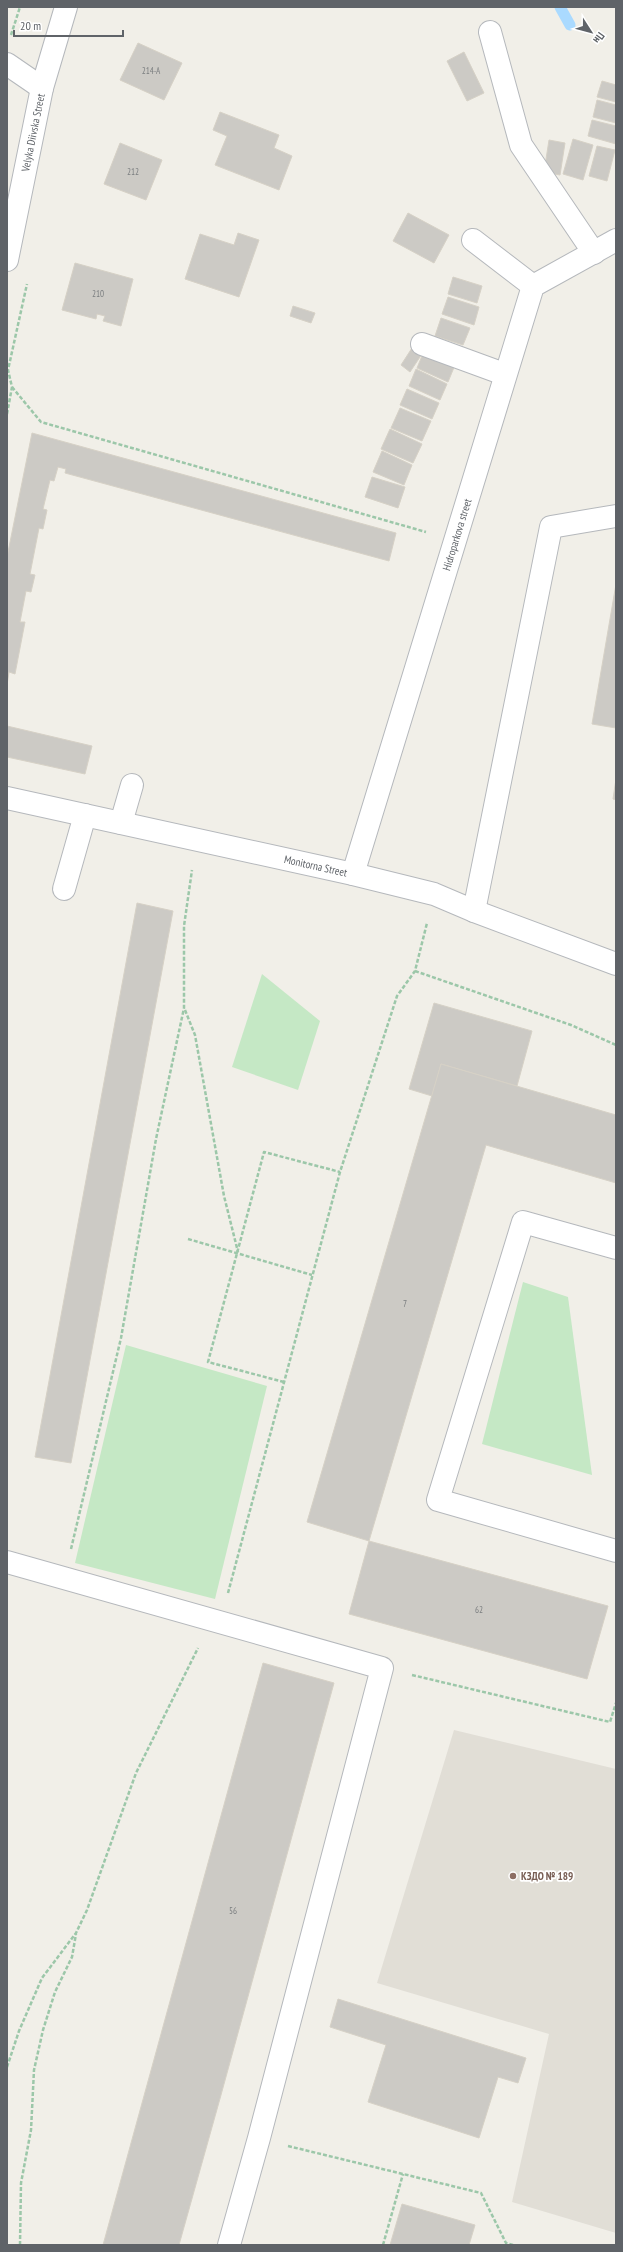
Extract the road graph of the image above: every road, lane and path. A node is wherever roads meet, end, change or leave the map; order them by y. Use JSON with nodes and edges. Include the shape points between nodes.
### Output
{"nodes":[{"id":1,"x":20,"y":7,"type":"edge"},
{"id":2,"x":66,"y":7,"type":"edge"},
{"id":3,"x":490,"y":32,"type":"dead end"},
{"id":4,"x":9,"y":40,"type":"dead end"},
{"id":5,"x":7,"y":64,"type":"edge"},
{"id":6,"x":42,"y":88,"type":"junction"},
{"id":7,"x":473,"y":240,"type":"dead end"},
{"id":8,"x":616,"y":240,"type":"edge"},
{"id":9,"x":594,"y":253,"type":"junction"},
{"id":10,"x":7,"y":260,"type":"edge"},
{"id":11,"x":533,"y":286,"type":"junction"},
{"id":12,"x":422,"y":344,"type":"dead end"},
{"id":13,"x":504,"y":374,"type":"junction"},
{"id":14,"x":12,"y":387,"type":"dead end"},
{"id":15,"x":616,"y":516,"type":"edge"},
{"id":16,"x":454,"y":540,"type":"junction"},
{"id":17,"x":132,"y":785,"type":"dead end"},
{"id":18,"x":7,"y":798,"type":"edge"},
{"id":19,"x":85,"y":816,"type":"junction"},
{"id":20,"x":121,"y":823,"type":"junction"},
{"id":21,"x":197,"y":840,"type":"junction"},
{"id":22,"x":353,"y":874,"type":"junction"},
{"id":23,"x":64,"y":889,"type":"dead end"},
{"id":24,"x":434,"y":894,"type":"junction"},
{"id":25,"x":474,"y":911,"type":"junction"},
{"id":26,"x":616,"y":964,"type":"edge"},
{"id":27,"x":415,"y":971,"type":"junction"},
{"id":28,"x":184,"y":1008,"type":"junction"},
{"id":29,"x":616,"y":1045,"type":"edge"},
{"id":30,"x":340,"y":1172,"type":"junction"},
{"id":31,"x":188,"y":1239,"type":"dead end"},
{"id":32,"x":616,"y":1248,"type":"edge"},
{"id":33,"x":238,"y":1253,"type":"junction"},
{"id":34,"x":312,"y":1274,"type":"junction"},
{"id":35,"x":284,"y":1382,"type":"junction"},
{"id":36,"x":616,"y":1551,"type":"edge"},
{"id":37,"x":7,"y":1562,"type":"edge"},
{"id":38,"x":64,"y":1578,"type":"junction"},
{"id":39,"x":220,"y":1622,"type":"junction"},
{"id":40,"x":382,"y":1668,"type":"junction"},
{"id":41,"x":616,"y":1703,"type":"edge"},
{"id":42,"x":76,"y":1933,"type":"junction"},
{"id":43,"x":7,"y":2067,"type":"edge"},
{"id":44,"x":259,"y":2138,"type":"junction"},
{"id":45,"x":403,"y":2174,"type":"junction"},
{"id":46,"x":20,"y":2245,"type":"edge"},
{"id":47,"x":229,"y":2245,"type":"edge"},
{"id":48,"x":383,"y":2245,"type":"edge"},
{"id":49,"x":513,"y":2245,"type":"edge"}],
"edges":[{"from":1,"to":4,"type":"path"},
{"from":2,"to":6,"type":"street","name":"Velyka Diivska Street"},
{"from":3,"to":9,"type":"street","via":[[520,145]]},
{"from":5,"to":6,"type":"street"},
{"from":6,"to":10,"type":"street","name":"Velyka Diivska Street"},
{"from":7,"to":11,"type":"street"},
{"from":8,"to":9,"type":"street"},
{"from":9,"to":11,"type":"street"},
{"from":11,"to":13,"type":"street","name":"Hidroparkova street"},
{"from":12,"to":13,"type":"street"},
{"from":13,"to":16,"type":"street","name":"Hidroparkova street"},
{"from":14,"to":16,"type":"path","via":[[41,422]]},
{"from":15,"to":25,"type":"street","via":[[551,527]]},
{"from":16,"to":22,"type":"street","name":"Hidroparkova street"},
{"from":17,"to":20,"type":"street"},
{"from":18,"to":19,"type":"street","name":"Monitorna Street"},
{"from":19,"to":20,"type":"street","name":"Monitorna Street"},
{"from":19,"to":23,"type":"street"},
{"from":20,"to":21,"type":"street","name":"Monitorna Street"},
{"from":21,"to":22,"type":"street","name":"Monitorna Street"},
{"from":21,"to":28,"type":"path","via":[[184,926]]},
{"from":22,"to":24,"type":"street","name":"Monitorna Street"},
{"from":24,"to":25,"type":"street","name":"Monitorna Street"},
{"from":24,"to":27,"type":"path"},
{"from":25,"to":26,"type":"street","name":"Monitorna Street"},
{"from":27,"to":29,"type":"path","via":[[571,1025]]},
{"from":27,"to":30,"type":"path","via":[[397,996]]},
{"from":28,"to":33,"type":"path","via":[[195,1035],[222,1188]]},
{"from":28,"to":38,"type":"path","via":[[156,1138],[121,1338]]},
{"from":30,"to":33,"type":"path","via":[[264,1152]]},
{"from":30,"to":34,"type":"path"},
{"from":31,"to":33,"type":"path"},
{"from":32,"to":36,"type":"street","via":[[523,1222],[438,1500]]},
{"from":33,"to":34,"type":"path"},
{"from":33,"to":35,"type":"path","via":[[208,1362]]},
{"from":34,"to":35,"type":"path"},
{"from":35,"to":39,"type":"path"},
{"from":37,"to":38,"type":"street"},
{"from":38,"to":39,"type":"street"},
{"from":39,"to":40,"type":"street"},
{"from":39,"to":42,"type":"path","via":[[202,1637],[194,1660],[136,1773],[87,1910]]},
{"from":40,"to":41,"type":"path","via":[[610,1722]]},
{"from":40,"to":44,"type":"street"},
{"from":42,"to":43,"type":"path","via":[[42,1978]]},
{"from":42,"to":46,"type":"path","via":[[72,1957],[55,1992],[42,2030],[34,2070],[31,2130],[21,2183]]},
{"from":44,"to":45,"type":"path"},
{"from":44,"to":47,"type":"street"},
{"from":45,"to":48,"type":"path"},
{"from":45,"to":49,"type":"path","via":[[481,2193],[506,2243]]}]}
